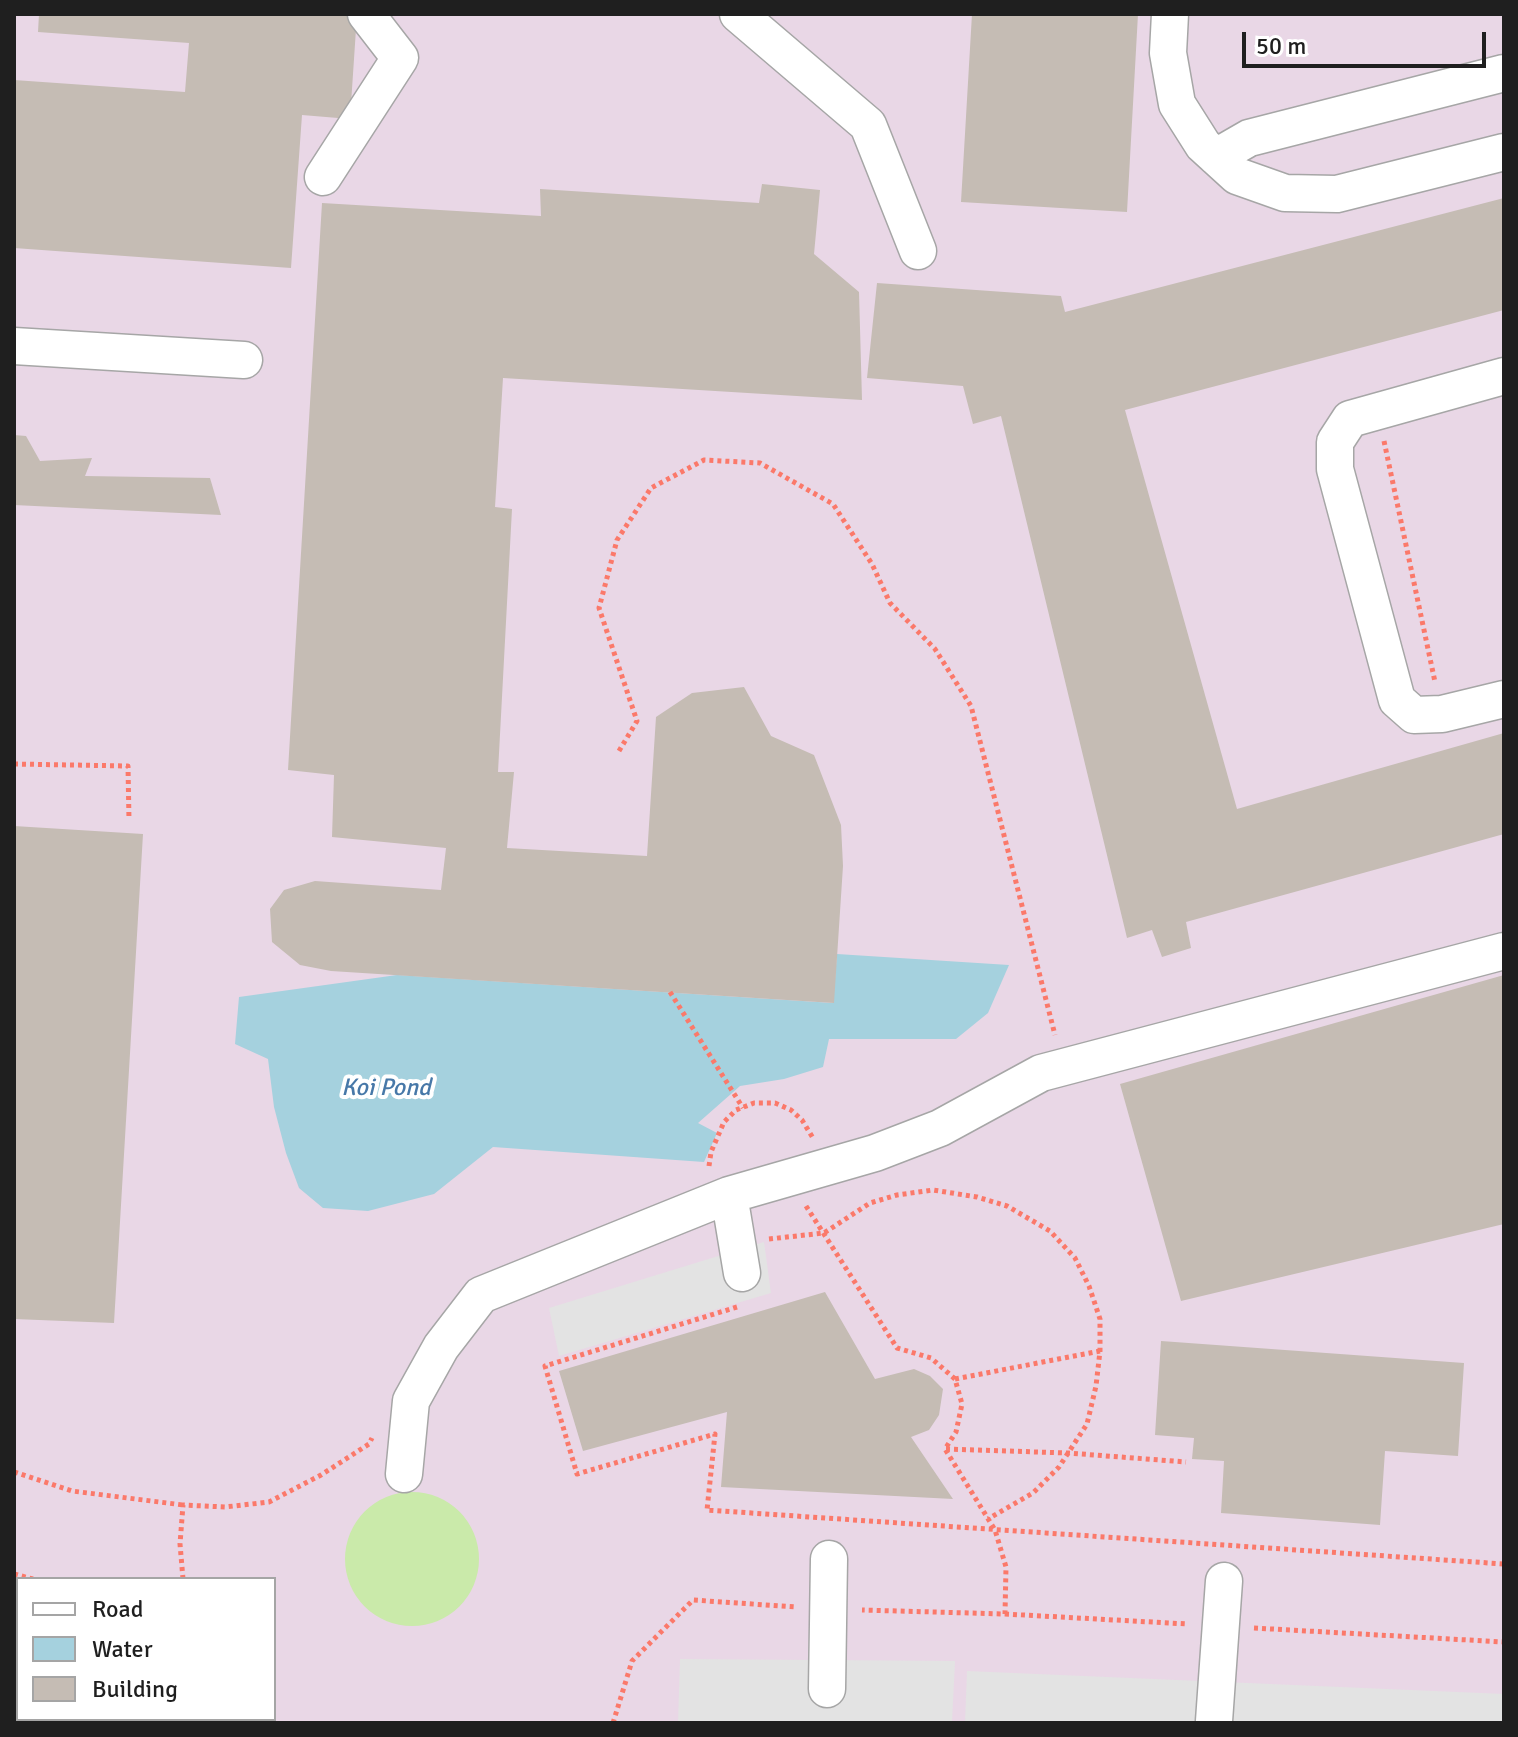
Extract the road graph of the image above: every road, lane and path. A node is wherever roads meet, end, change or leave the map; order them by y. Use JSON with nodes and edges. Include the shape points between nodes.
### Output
{"nodes":[{"id":1,"x":366,"y":14,"type":"edge"},
{"id":2,"x":738,"y":14,"type":"edge"},
{"id":3,"x":1170,"y":14,"type":"edge"},
{"id":4,"x":1504,"y":73,"type":"edge"},
{"id":5,"x":1504,"y":152,"type":"edge"},
{"id":6,"x":1216,"y":157,"type":"junction"},
{"id":7,"x":323,"y":177,"type":"dead end"},
{"id":8,"x":918,"y":251,"type":"dead end"},
{"id":9,"x":14,"y":346,"type":"edge"},
{"id":10,"x":244,"y":360,"type":"dead end"},
{"id":11,"x":1504,"y":376,"type":"edge"},
{"id":12,"x":1378,"y":411,"type":"junction"},
{"id":13,"x":1504,"y":699,"type":"edge"},
{"id":14,"x":1442,"y":714,"type":"junction"},
{"id":15,"x":619,"y":751,"type":"dead end"},
{"id":16,"x":14,"y":764,"type":"edge"},
{"id":17,"x":129,"y":820,"type":"dead end"},
{"id":18,"x":1504,"y":951,"type":"edge"},
{"id":19,"x":670,"y":992,"type":"dead end"},
{"id":20,"x":1063,"y":1067,"type":"junction"},
{"id":21,"x":743,"y":1108,"type":"dead end"},
{"id":22,"x":729,"y":1195,"type":"junction"},
{"id":23,"x":799,"y":1196,"type":"dead end"},
{"id":24,"x":824,"y":1233,"type":"junction"},
{"id":25,"x":764,"y":1239,"type":"dead end"},
{"id":26,"x":743,"y":1289,"type":"joint"},
{"id":27,"x":1100,"y":1351,"type":"junction"},
{"id":28,"x":955,"y":1379,"type":"junction"},
{"id":29,"x":945,"y":1449,"type":"junction"},
{"id":30,"x":1068,"y":1453,"type":"junction"},
{"id":31,"x":1186,"y":1462,"type":"dead end"},
{"id":32,"x":14,"y":1472,"type":"edge"},
{"id":33,"x":404,"y":1474,"type":"dead end"},
{"id":34,"x":183,"y":1505,"type":"dead end"},
{"id":35,"x":988,"y":1519,"type":"junction"},
{"id":36,"x":995,"y":1530,"type":"junction"},
{"id":37,"x":829,"y":1559,"type":"dead end"},
{"id":38,"x":1504,"y":1564,"type":"edge"},
{"id":39,"x":1224,"y":1581,"type":"dead end"},
{"id":40,"x":828,"y":1609,"type":"junction"},
{"id":41,"x":827,"y":1689,"type":"dead end"},
{"id":42,"x":1214,"y":1721,"type":"dead end"},
{"id":43,"x":613,"y":1723,"type":"edge"}],
"edges":[{"from":1,"to":7,"type":"lane","via":[[400,58]]},
{"from":2,"to":8,"type":"lane","via":[[868,125]]},
{"from":3,"to":6,"type":"lane","via":[[1168,53],[1177,104]]},
{"from":4,"to":6,"type":"lane","via":[[1249,138]]},
{"from":5,"to":6,"type":"lane","via":[[1337,194],[1285,193],[1237,176]]},
{"from":9,"to":10,"type":"lane"},
{"from":11,"to":12,"type":"lane"},
{"from":12,"to":14,"type":"path"},
{"from":12,"to":14,"type":"lane","via":[[1350,419],[1335,442],[1335,469],[1397,700],[1414,715]]},
{"from":13,"to":14,"type":"lane"},
{"from":15,"to":20,"type":"path","via":[[637,721],[599,608],[617,540],[651,488],[704,460],[760,463],[833,504],[890,603],[935,649],[971,706]]},
{"from":16,"to":17,"type":"path","via":[[128,766]]},
{"from":18,"to":20,"type":"lane"},
{"from":19,"to":21,"type":"path"},
{"from":20,"to":22,"type":"lane","via":[[1041,1073],[940,1128],[875,1153]]},
{"from":22,"to":26,"type":"lane"},
{"from":22,"to":33,"type":"lane","via":[[481,1295],[441,1347],[411,1401]]},
{"from":23,"to":24,"type":"path"},
{"from":24,"to":25,"type":"path"},
{"from":24,"to":27,"type":"path","via":[[870,1203],[897,1195],[933,1190],[1007,1206],[1050,1231],[1075,1258],[1100,1319]]},
{"from":24,"to":28,"type":"path","via":[[897,1348],[931,1358]]},
{"from":26,"to":36,"type":"path","via":[[545,1366],[577,1474],[715,1434],[707,1510]]},
{"from":27,"to":28,"type":"path"},
{"from":27,"to":30,"type":"path","via":[[1087,1424]]},
{"from":28,"to":29,"type":"path","via":[[962,1404],[956,1432]]},
{"from":29,"to":30,"type":"path"},
{"from":29,"to":35,"type":"path"},
{"from":30,"to":31,"type":"path"},
{"from":30,"to":35,"type":"path","via":[[1033,1493]]},
{"from":32,"to":34,"type":"path","via":[[72,1491]]},
{"from":35,"to":36,"type":"path"},
{"from":36,"to":38,"type":"path"},
{"from":36,"to":40,"type":"path","via":[[1006,1567],[1005,1614]]},
{"from":37,"to":40,"type":"lane"},
{"from":39,"to":42,"type":"lane"},
{"from":40,"to":41,"type":"lane"},
{"from":40,"to":43,"type":"path","via":[[693,1600],[632,1661]]}]}
